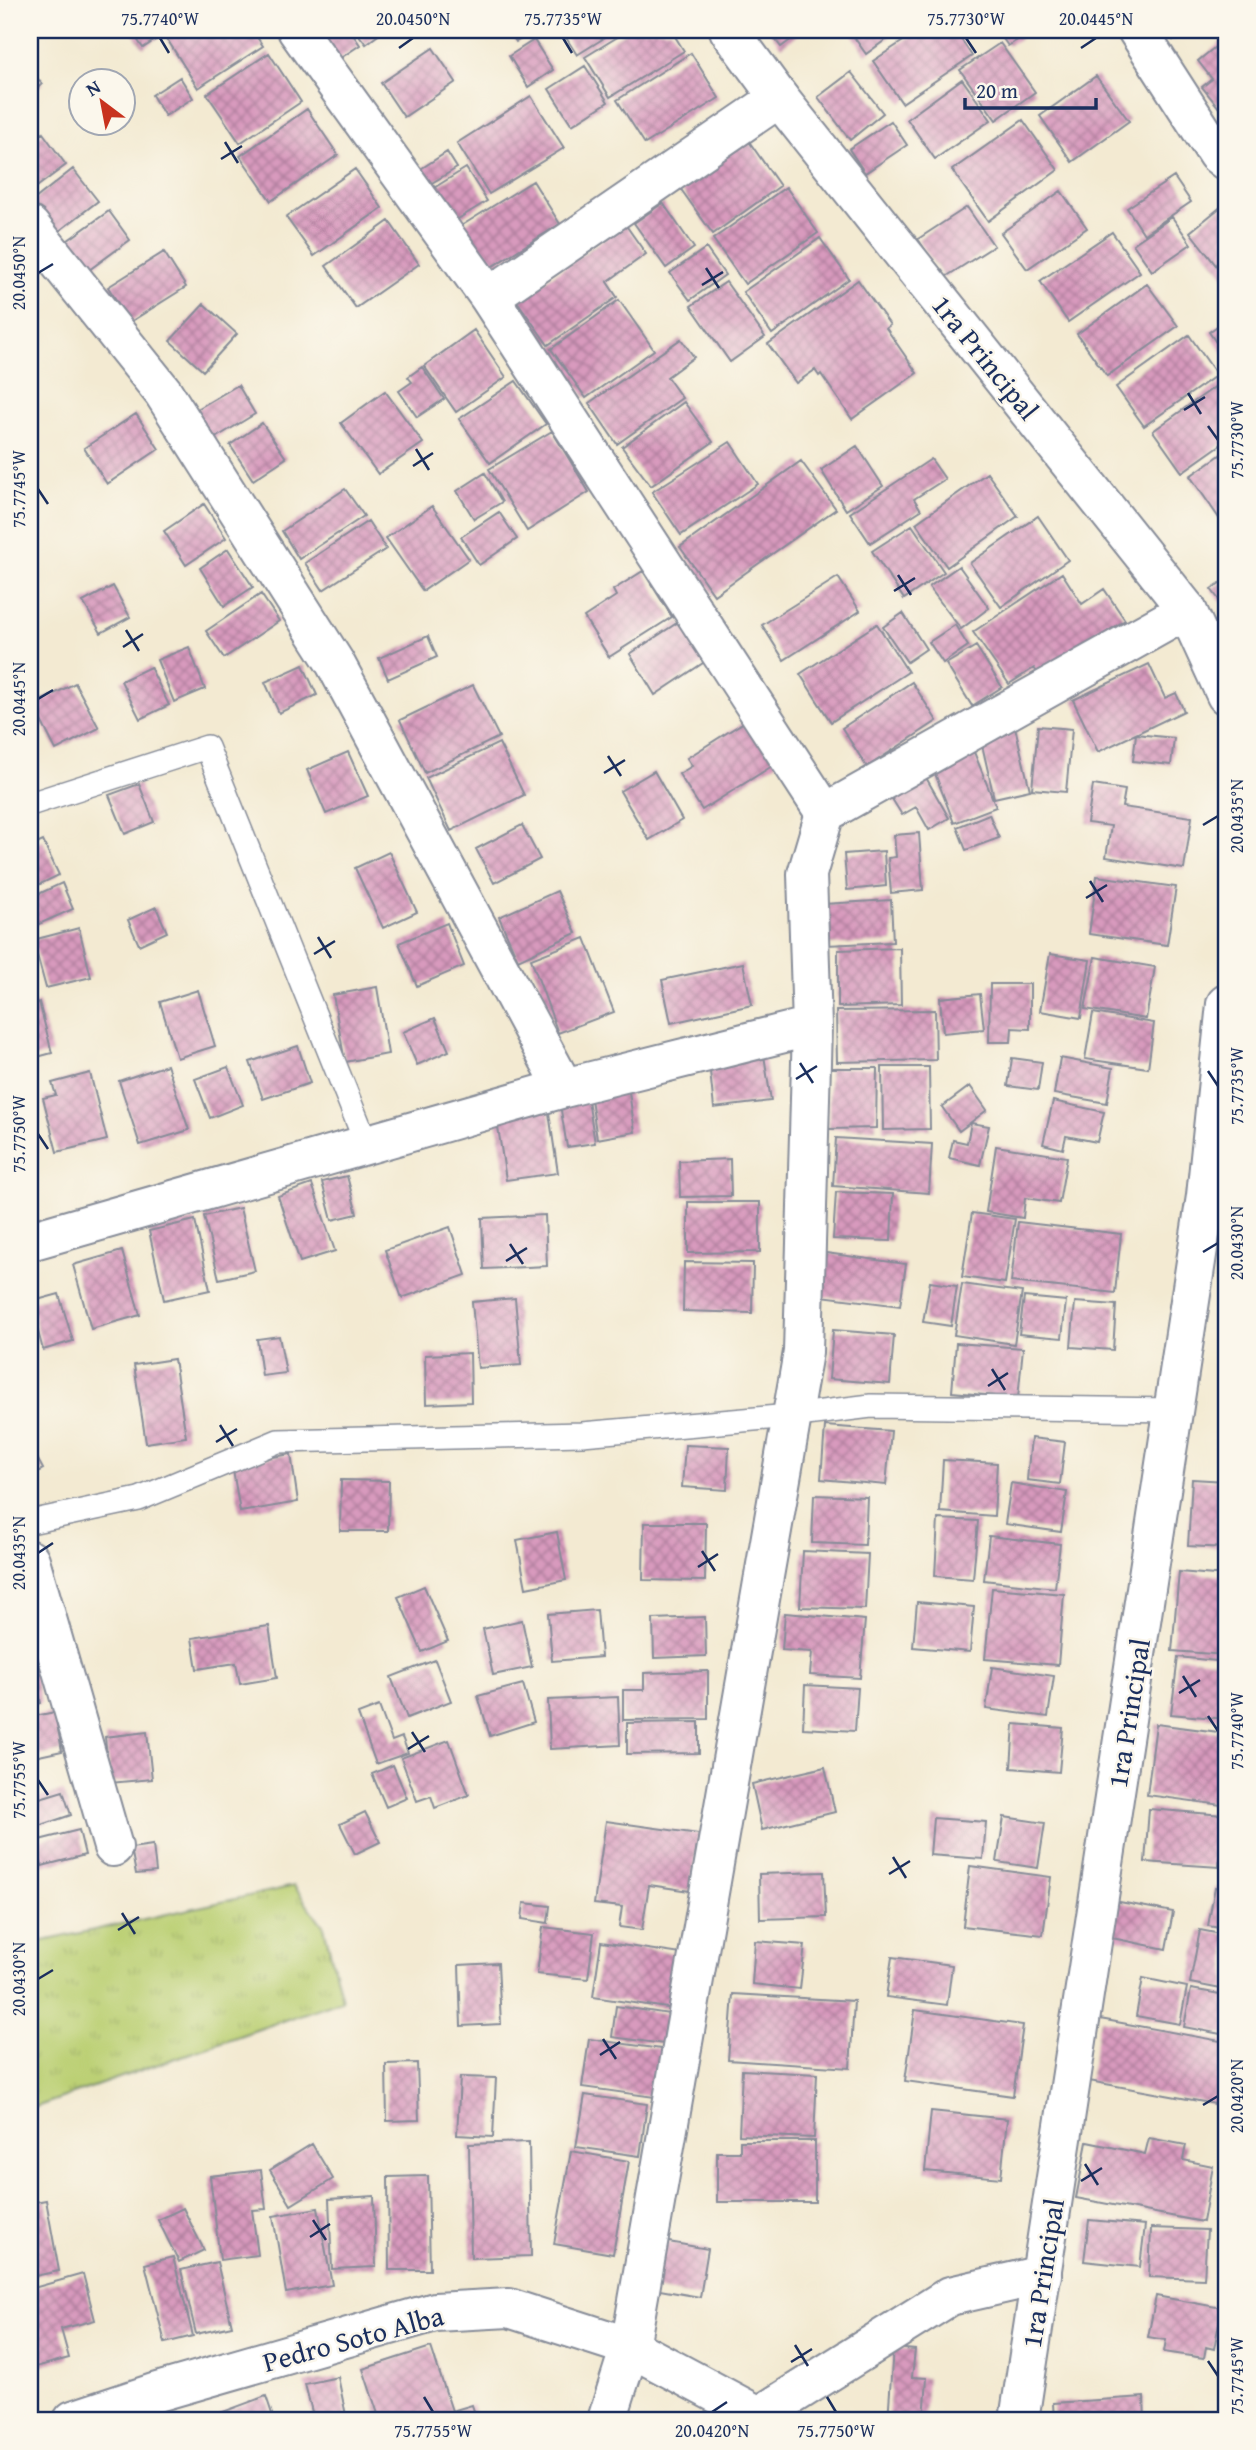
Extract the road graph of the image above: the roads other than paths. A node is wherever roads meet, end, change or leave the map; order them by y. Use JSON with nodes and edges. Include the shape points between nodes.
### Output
{"nodes":[{"id":1,"x":297,"y":30,"type":"edge"},
{"id":2,"x":729,"y":30,"type":"edge"},
{"id":3,"x":1137,"y":30,"type":"edge"},
{"id":4,"x":779,"y":98,"type":"junction"},
{"id":5,"x":1226,"y":161,"type":"edge"},
{"id":6,"x":30,"y":226,"type":"edge"},
{"id":7,"x":489,"y":297,"type":"junction"},
{"id":8,"x":1187,"y":610,"type":"junction"},
{"id":9,"x":1226,"y":695,"type":"edge"},
{"id":10,"x":30,"y":804,"type":"edge"},
{"id":11,"x":825,"y":813,"type":"junction"},
{"id":12,"x":1226,"y":1004,"type":"edge"},
{"id":13,"x":812,"y":1026,"type":"junction"},
{"id":14,"x":564,"y":1088,"type":"junction"},
{"id":15,"x":367,"y":1145,"type":"junction"},
{"id":16,"x":1216,"y":1193,"type":"edge"},
{"id":17,"x":30,"y":1241,"type":"edge"},
{"id":18,"x":1174,"y":1410,"type":"junction"},
{"id":19,"x":790,"y":1416,"type":"junction"},
{"id":20,"x":30,"y":1522,"type":"edge"},
{"id":21,"x":30,"y":1560,"type":"edge"},
{"id":22,"x":113,"y":1847,"type":"dead end"},
{"id":23,"x":1042,"y":2275,"type":"junction"},
{"id":24,"x":630,"y":2347,"type":"junction"},
{"id":25,"x":761,"y":2418,"type":"edge"},
{"id":26,"x":73,"y":2420,"type":"edge"},
{"id":27,"x":607,"y":2420,"type":"edge"},
{"id":28,"x":1019,"y":2420,"type":"edge"}],
"edges":[{"from":1,"to":7,"type":"street"},
{"from":2,"to":4,"type":"street","name":"1ra Principal"},
{"from":3,"to":5,"type":"street","via":[[1217,154]]},
{"from":4,"to":7,"type":"street"},
{"from":4,"to":8,"type":"street","name":"1ra Principal"},
{"from":6,"to":14,"type":"street","via":[[163,392],[335,663]]},
{"from":7,"to":11,"type":"street"},
{"from":8,"to":9,"type":"street","name":"1ra Principal"},
{"from":8,"to":11,"type":"street"},
{"from":10,"to":15,"type":"lane","via":[[207,747]]},
{"from":11,"to":13,"type":"street","via":[[807,874]]},
{"from":12,"to":16,"type":"street","name":"1ra Principal"},
{"from":13,"to":14,"type":"street"},
{"from":13,"to":19,"type":"street","via":[[803,1352]]},
{"from":14,"to":15,"type":"street"},
{"from":15,"to":17,"type":"street"},
{"from":16,"to":18,"type":"street","name":"1ra Principal"},
{"from":18,"to":19,"type":"lane","via":[[871,1406]]},
{"from":18,"to":23,"type":"street","name":"1ra Principal"},
{"from":19,"to":20,"type":"lane","via":[[582,1434],[278,1441],[139,1499]]},
{"from":19,"to":24,"type":"street"},
{"from":21,"to":22,"type":"street"},
{"from":23,"to":25,"type":"street","name":"Pedro Soto Alba","via":[[950,2296]]},
{"from":23,"to":28,"type":"street","name":"1ra Principal"},
{"from":24,"to":25,"type":"street","name":"Pedro Soto Alba"},
{"from":24,"to":26,"type":"street","name":"Pedro Soto Alba","via":[[509,2308],[435,2312]]},
{"from":24,"to":27,"type":"street"}]}
